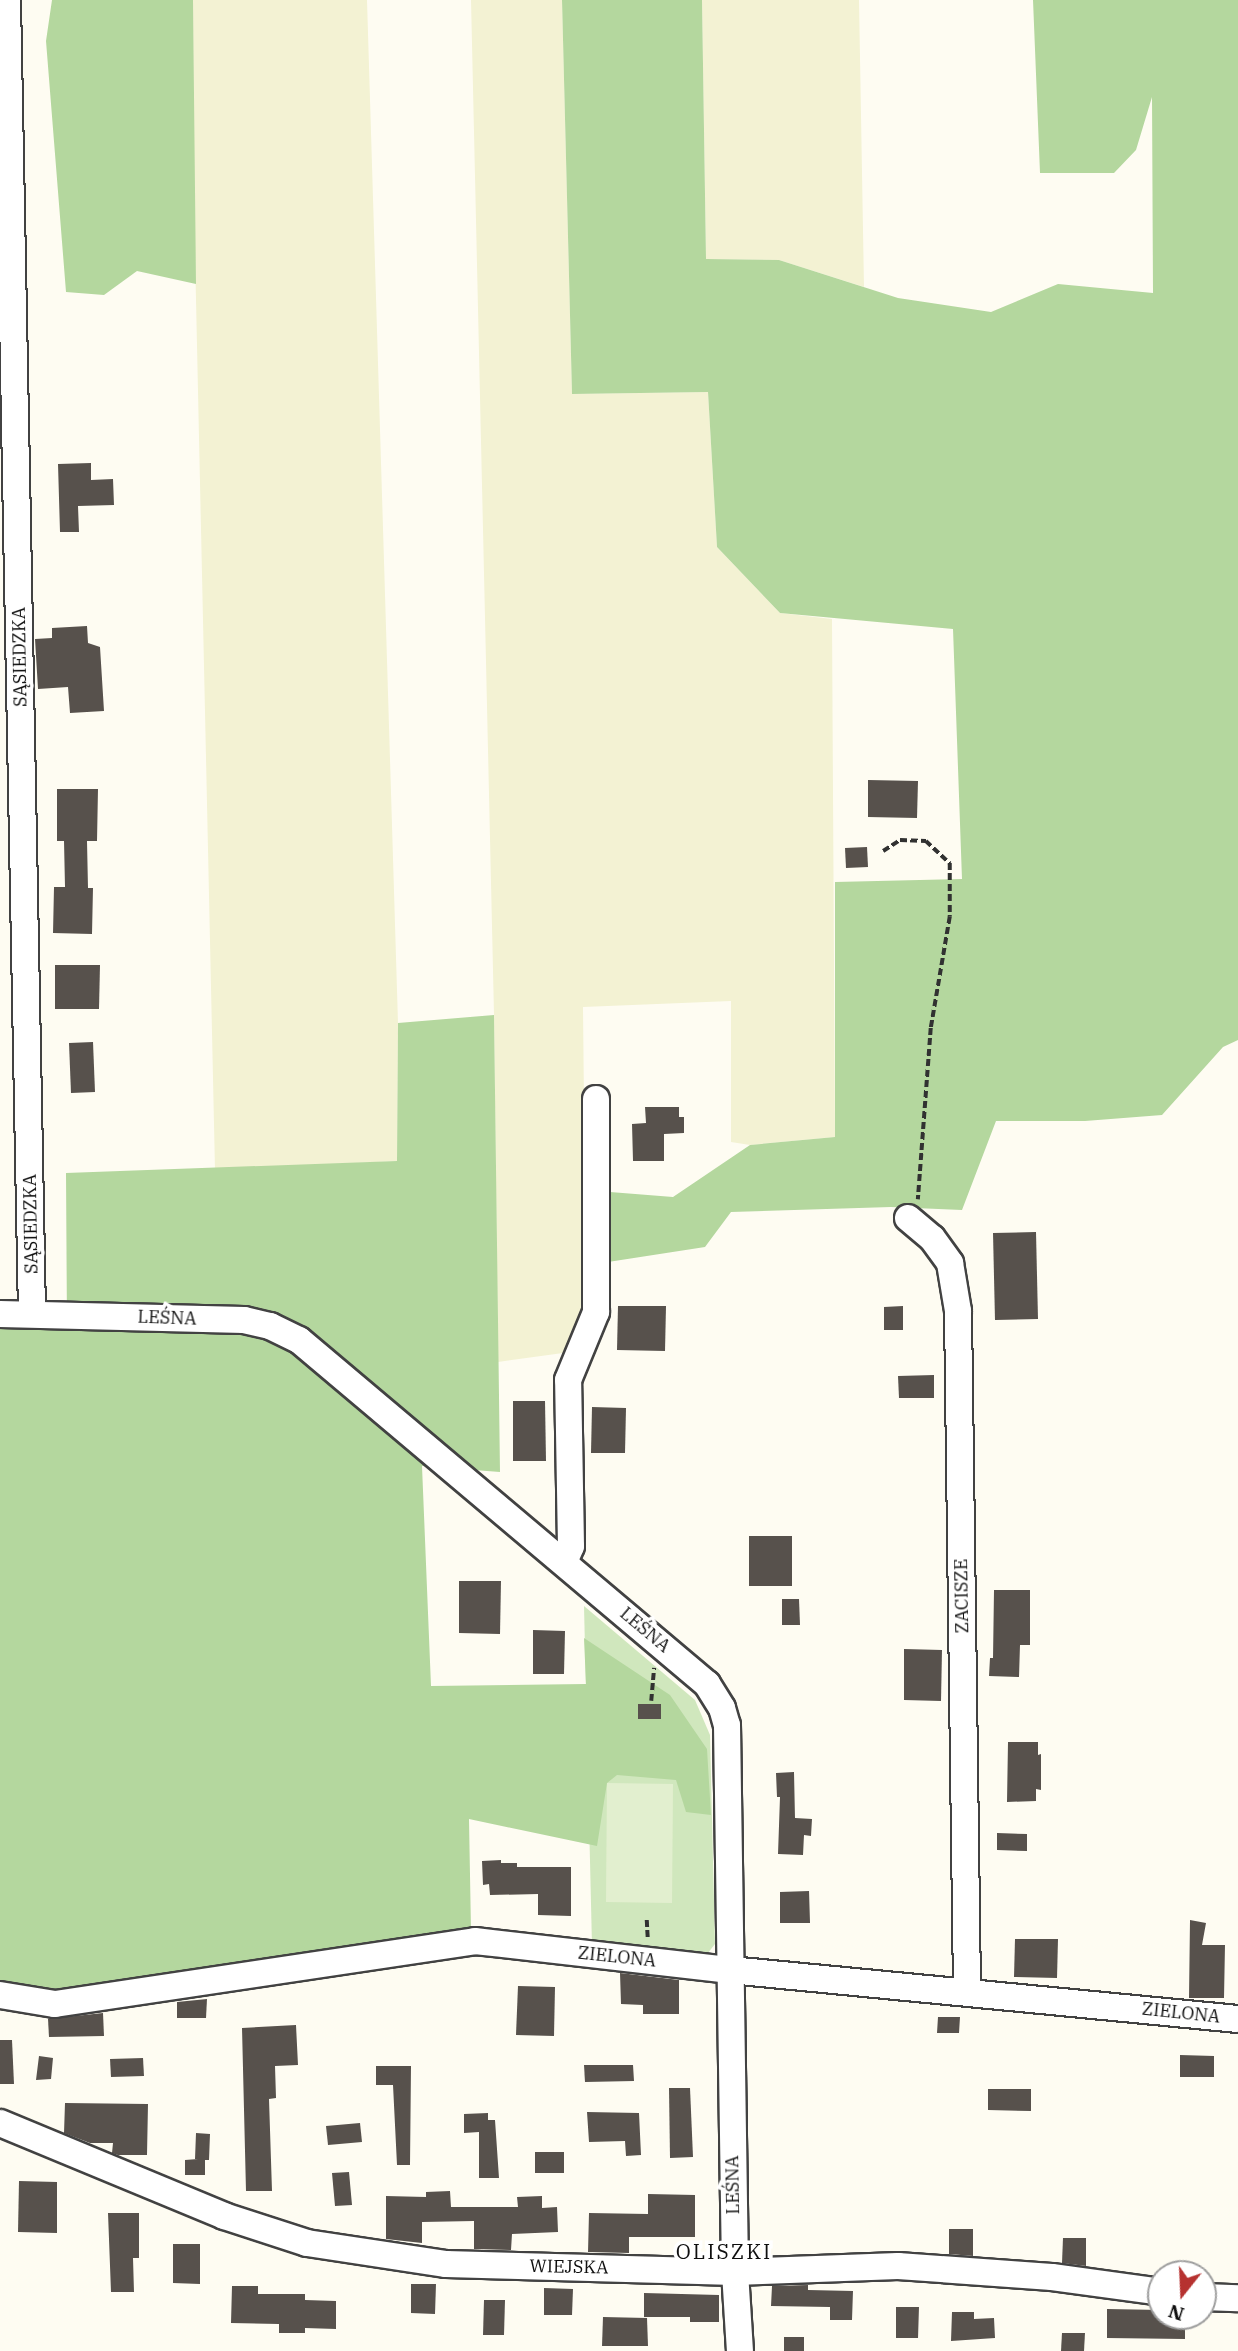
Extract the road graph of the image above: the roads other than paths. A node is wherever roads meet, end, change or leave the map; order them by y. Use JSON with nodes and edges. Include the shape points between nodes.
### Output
{"nodes":[{"id":1,"x":7,"y":0,"type":"edge"},
{"id":2,"x":596,"y":1099,"type":"dead end"},
{"id":3,"x":913,"y":1222,"type":"road end"},
{"id":4,"x":0,"y":1314,"type":"edge"},
{"id":5,"x":32,"y":1314,"type":"junction"},
{"id":6,"x":564,"y":1562,"type":"junction"},
{"id":7,"x":730,"y":1970,"type":"junction"},
{"id":8,"x":967,"y":1991,"type":"junction"},
{"id":9,"x":0,"y":1995,"type":"edge"},
{"id":10,"x":1238,"y":2019,"type":"edge"},
{"id":11,"x":0,"y":2123,"type":"edge"},
{"id":12,"x":735,"y":2272,"type":"junction"},
{"id":13,"x":1147,"y":2289,"type":"edge"},
{"id":14,"x":1217,"y":2297,"type":"edge"},
{"id":15,"x":1238,"y":2298,"type":"edge"},
{"id":16,"x":740,"y":2351,"type":"edge"}],
"edges":[{"from":1,"to":5,"type":"street","name":"SĄSIEDZKA"},
{"from":2,"to":6,"type":"street","via":[[596,1312],[568,1380],[571,1546]]},
{"from":3,"to":8,"type":"street","name":"ZACISZE","via":[[950,1263],[958,1311]]},
{"from":4,"to":5,"type":"street","name":"LEŚNA"},
{"from":5,"to":6,"type":"street","name":"LEŚNA","via":[[244,1320],[270,1326],[299,1340]]},
{"from":6,"to":7,"type":"street","name":"LEŚNA","via":[[582,1590],[669,1650],[707,1684],[722,1708],[727,1725]]},
{"from":7,"to":8,"type":"street","name":"ZIELONA"},
{"from":7,"to":9,"type":"street","name":"ZIELONA","via":[[475,1941],[55,2004]]},
{"from":7,"to":12,"type":"street","name":"LEŚNA"},
{"from":8,"to":10,"type":"street","name":"ZIELONA"},
{"from":11,"to":12,"type":"street","name":"WIEJSKA","via":[[224,2216],[307,2242],[446,2264]]},
{"from":12,"to":13,"type":"street","name":"WIEJSKA","via":[[898,2266]]},
{"from":12,"to":16,"type":"street","name":"LEŚNA"},
{"from":14,"to":15,"type":"street"}]}
